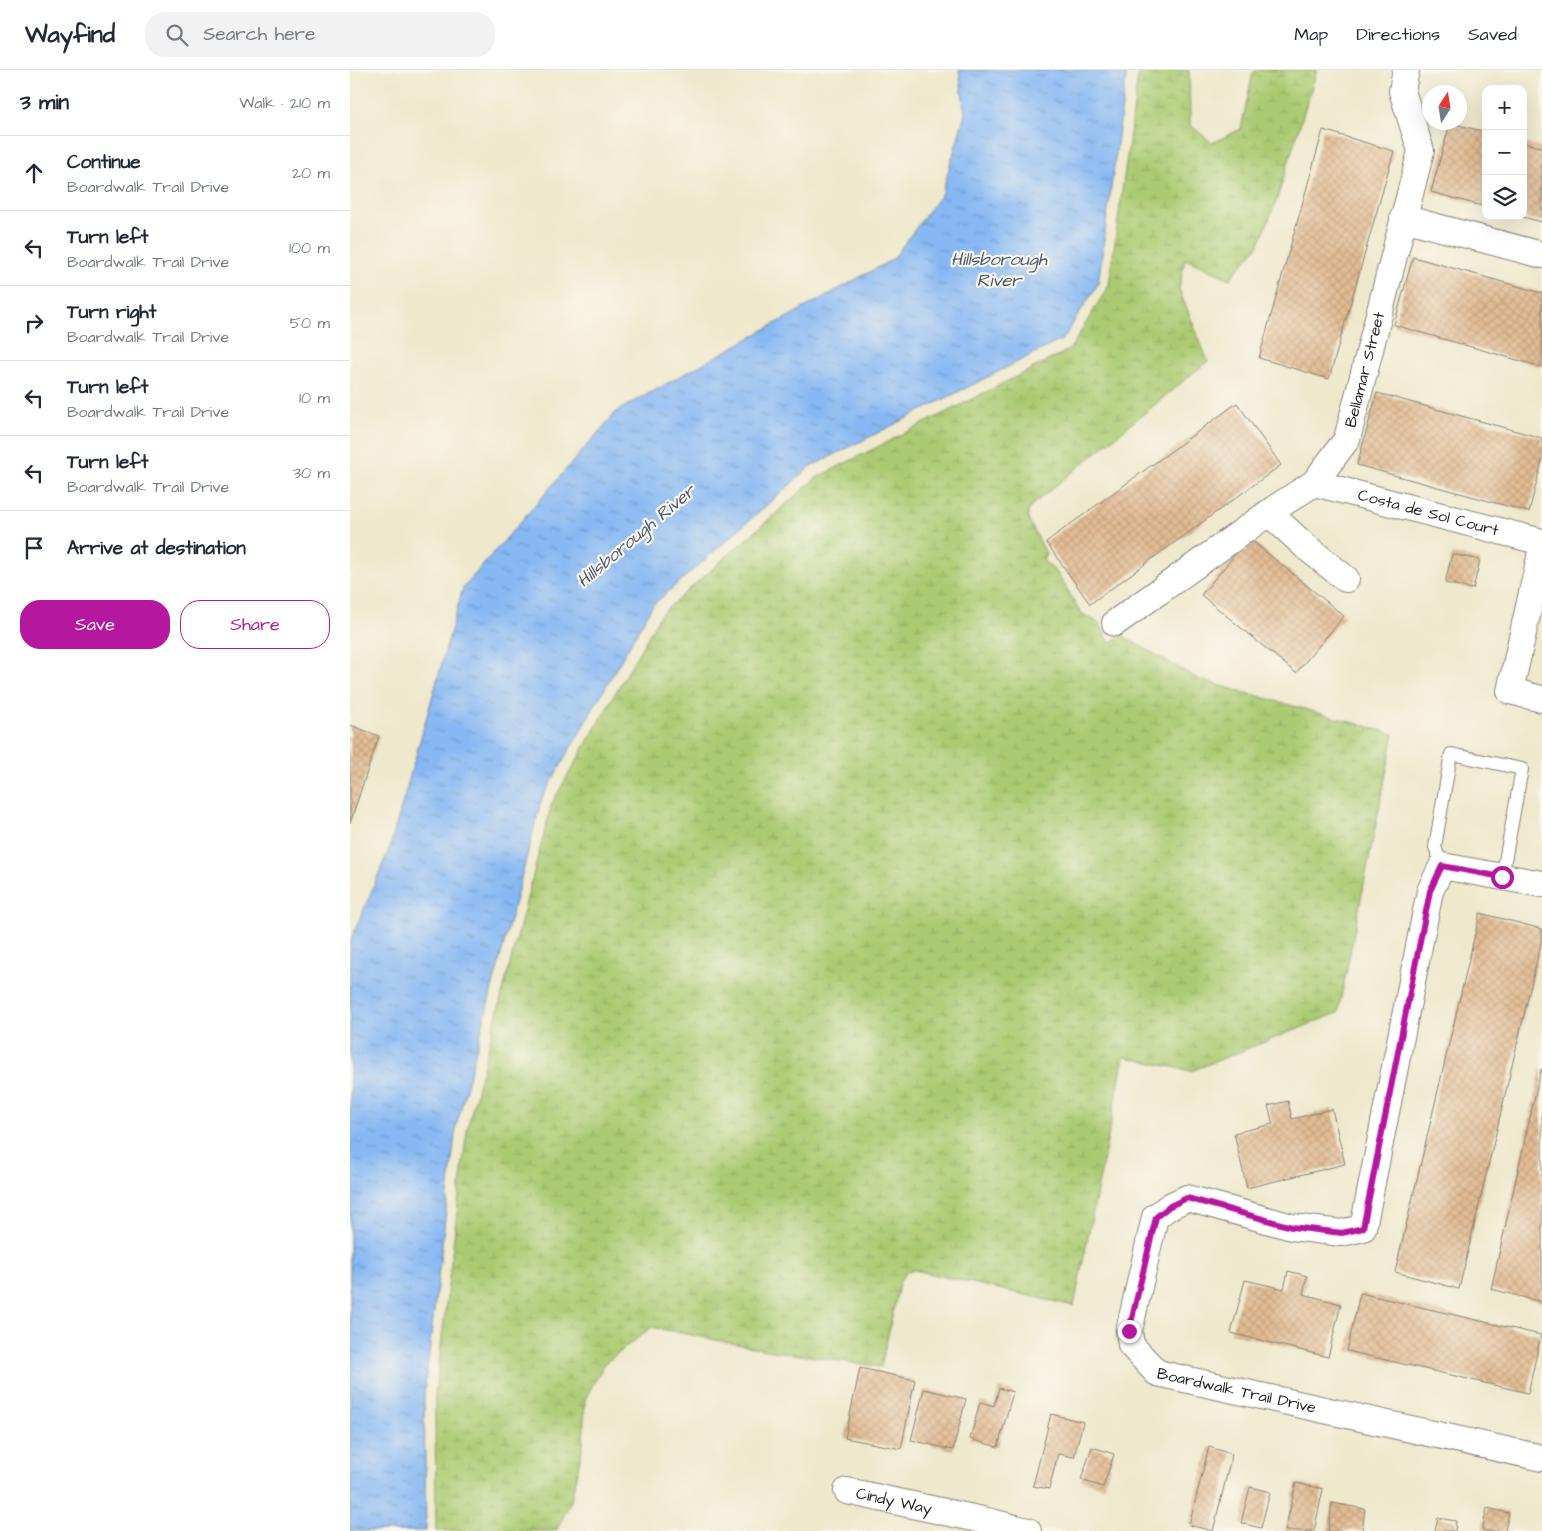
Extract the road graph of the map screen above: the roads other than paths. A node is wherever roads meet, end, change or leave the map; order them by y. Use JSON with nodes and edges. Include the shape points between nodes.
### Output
{"nodes":[{"id":1,"x":1404,"y":80,"type":"edge"},
{"id":2,"x":1403,"y":218,"type":"junction"},
{"id":3,"x":1542,"y":255,"type":"edge"},
{"id":4,"x":1314,"y":484,"type":"junction"},
{"id":5,"x":1269,"y":513,"type":"junction"},
{"id":6,"x":1542,"y":542,"type":"edge"},
{"id":7,"x":1542,"y":548,"type":"edge"},
{"id":8,"x":1346,"y":580,"type":"dead end"},
{"id":9,"x":1115,"y":623,"type":"dead end"},
{"id":10,"x":1542,"y":699,"type":"edge"},
{"id":11,"x":1442,"y":866,"type":"junction"},
{"id":12,"x":1502,"y":877,"type":"junction"},
{"id":13,"x":1542,"y":884,"type":"edge"},
{"id":14,"x":1542,"y":1458,"type":"edge"},
{"id":15,"x":847,"y":1492,"type":"dead end"},
{"id":16,"x":985,"y":1526,"type":"edge"},
{"id":17,"x":1028,"y":1531,"type":"edge"}],
"edges":[{"from":1,"to":2,"type":"street","name":"Bellamar Street","via":[[1421,151]]},
{"from":2,"to":3,"type":"street"},
{"from":2,"to":4,"type":"street","name":"Bellamar Street","via":[[1347,440]]},
{"from":4,"to":5,"type":"street","name":"Bellamar Street"},
{"from":4,"to":6,"type":"street","name":"Costa de Sol Court"},
{"from":5,"to":8,"type":"street"},
{"from":5,"to":9,"type":"street","name":"Bellamar Street"},
{"from":7,"to":10,"type":"street","via":[[1510,691]]},
{"from":11,"to":12,"type":"street"},
{"from":11,"to":12,"type":"lane","via":[[1435,847],[1451,754],[1522,769]]},
{"from":11,"to":14,"type":"street","name":"Boardwalk Trail Drive","via":[[1430,891],[1363,1228],[1342,1233],[1292,1227],[1187,1198],[1170,1206],[1156,1217],[1129,1331],[1131,1345],[1157,1372]]},
{"from":12,"to":13,"type":"street"},
{"from":15,"to":16,"type":"street","name":"Cindy Way"},
{"from":16,"to":17,"type":"street","name":"Cindy Way"}]}
